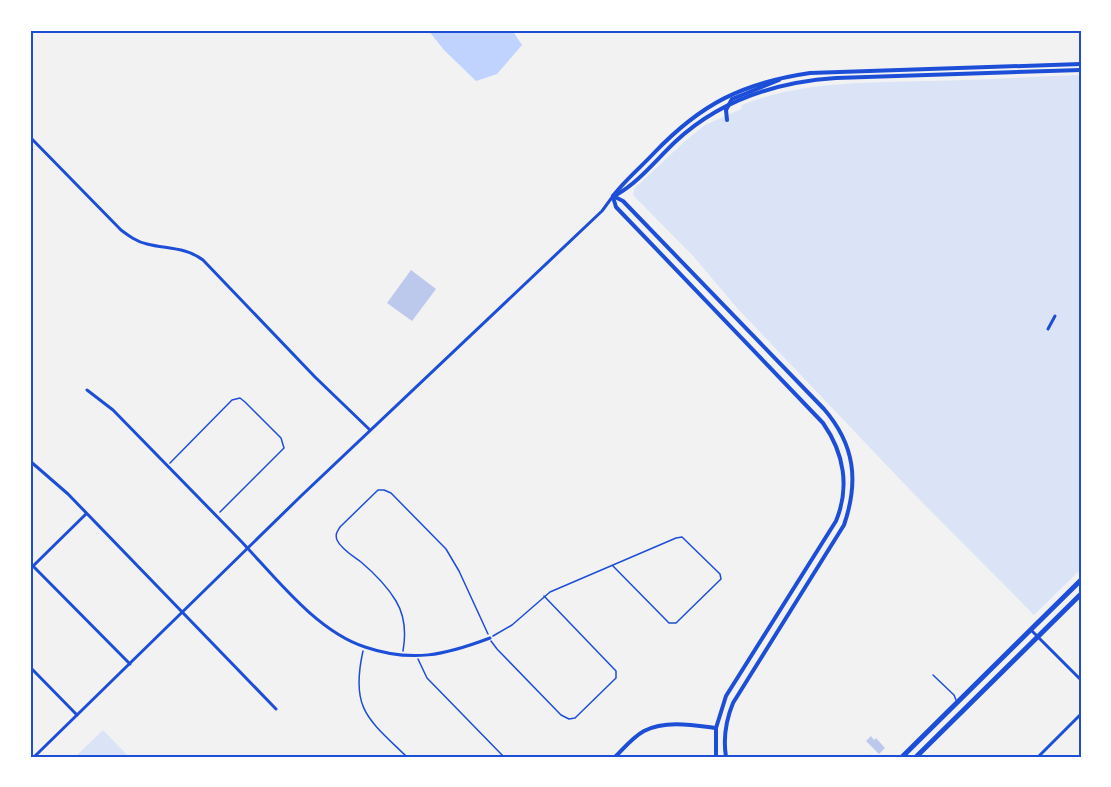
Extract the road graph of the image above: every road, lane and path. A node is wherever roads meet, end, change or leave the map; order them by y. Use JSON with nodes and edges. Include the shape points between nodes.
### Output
{"nodes":[{"id":1,"x":1081,"y":64,"type":"edge"},
{"id":2,"x":1078,"y":71,"type":"edge"},
{"id":3,"x":790,"y":75,"type":"junction"},
{"id":4,"x":728,"y":106,"type":"junction"},
{"id":5,"x":727,"y":120,"type":"dead end"},
{"id":6,"x":30,"y":137,"type":"edge"},
{"id":7,"x":613,"y":196,"type":"junction"},
{"id":8,"x":1055,"y":316,"type":"dead end"},
{"id":9,"x":1048,"y":328,"type":"dead end"},
{"id":10,"x":87,"y":390,"type":"dead end"},
{"id":11,"x":370,"y":430,"type":"junction"},
{"id":12,"x":30,"y":461,"type":"edge"},
{"id":13,"x":167,"y":465,"type":"junction"},
{"id":14,"x":86,"y":514,"type":"junction"},
{"id":15,"x":217,"y":516,"type":"junction"},
{"id":16,"x":248,"y":548,"type":"junction"},
{"id":17,"x":31,"y":566,"type":"edge"},
{"id":18,"x":613,"y":566,"type":"junction"},
{"id":19,"x":1081,"y":580,"type":"edge"},
{"id":20,"x":1081,"y":594,"type":"edge"},
{"id":21,"x":544,"y":596,"type":"junction"},
{"id":22,"x":183,"y":612,"type":"junction"},
{"id":23,"x":1031,"y":630,"type":"junction"},
{"id":24,"x":1038,"y":637,"type":"junction"},
{"id":25,"x":490,"y":638,"type":"junction"},
{"id":26,"x":364,"y":647,"type":"junction"},
{"id":27,"x":403,"y":655,"type":"junction"},
{"id":28,"x":416,"y":656,"type":"junction"},
{"id":29,"x":130,"y":664,"type":"junction"},
{"id":30,"x":30,"y":667,"type":"edge"},
{"id":31,"x":933,"y":675,"type":"dead end"},
{"id":32,"x":1081,"y":680,"type":"edge"},
{"id":33,"x":957,"y":703,"type":"junction"},
{"id":34,"x":276,"y":709,"type":"dead end"},
{"id":35,"x":1081,"y":714,"type":"edge"},
{"id":36,"x":77,"y":715,"type":"junction"},
{"id":37,"x":716,"y":728,"type":"junction"},
{"id":38,"x":726,"y":729,"type":"junction"},
{"id":39,"x":920,"y":756,"type":"edge"},
{"id":40,"x":34,"y":757,"type":"edge"},
{"id":41,"x":407,"y":757,"type":"edge"},
{"id":42,"x":504,"y":757,"type":"edge"},
{"id":43,"x":615,"y":757,"type":"edge"},
{"id":44,"x":716,"y":757,"type":"edge"},
{"id":45,"x":726,"y":757,"type":"edge"},
{"id":46,"x":902,"y":757,"type":"edge"},
{"id":47,"x":1038,"y":757,"type":"edge"}],
"edges":[{"from":1,"to":3,"type":"street"},
{"from":2,"to":4,"type":"street","via":[[814,79],[772,88]]},
{"from":3,"to":4,"type":"street","via":[[732,99]]},
{"from":3,"to":7,"type":"street","via":[[744,89],[698,113],[668,137]]},
{"from":4,"to":5,"type":"street"},
{"from":4,"to":7,"type":"street","via":[[690,129],[628,188]]},
{"from":6,"to":11,"type":"street","via":[[132,239],[189,252],[202,260]]},
{"from":7,"to":11,"type":"street","via":[[602,211]]},
{"from":7,"to":37,"type":"street","via":[[616,207],[822,423],[836,444],[843,467],[842,503],[836,521],[726,696]]},
{"from":7,"to":38,"type":"street","via":[[623,201],[824,409],[850,454],[853,493],[844,525],[733,703]]},
{"from":8,"to":9,"type":"street"},
{"from":10,"to":13,"type":"street","via":[[113,410]]},
{"from":11,"to":16,"type":"street"},
{"from":12,"to":14,"type":"street"},
{"from":13,"to":15,"type":"street"},
{"from":13,"to":15,"type":"path","via":[[235,398],[245,402],[281,438],[285,445],[280,454]]},
{"from":14,"to":17,"type":"street"},
{"from":14,"to":22,"type":"street"},
{"from":15,"to":16,"type":"street"},
{"from":16,"to":22,"type":"street"},
{"from":16,"to":26,"type":"street","via":[[316,617]]},
{"from":17,"to":29,"type":"street"},
{"from":18,"to":18,"type":"path","via":[[666,622],[676,623],[721,579],[682,537]]},
{"from":18,"to":21,"type":"path"},
{"from":19,"to":23,"type":"main road"},
{"from":20,"to":24,"type":"main road"},
{"from":21,"to":25,"type":"path","via":[[512,625]]},
{"from":21,"to":25,"type":"path","via":[[616,671],[616,678],[575,718],[561,715]]},
{"from":22,"to":29,"type":"street"},
{"from":22,"to":34,"type":"street"},
{"from":23,"to":24,"type":"street"},
{"from":23,"to":33,"type":"main road"},
{"from":24,"to":32,"type":"street"},
{"from":24,"to":39,"type":"main road"},
{"from":25,"to":27,"type":"path","via":[[446,549],[391,493],[378,490],[340,527],[336,538],[396,601],[405,632]]},
{"from":25,"to":28,"type":"street","via":[[455,651]]},
{"from":26,"to":27,"type":"street"},
{"from":26,"to":41,"type":"path","via":[[358,673],[361,705]]},
{"from":27,"to":28,"type":"street"},
{"from":28,"to":42,"type":"path","via":[[427,678]]},
{"from":29,"to":36,"type":"street"},
{"from":30,"to":36,"type":"street"},
{"from":31,"to":33,"type":"lane"},
{"from":33,"to":46,"type":"main road"},
{"from":35,"to":47,"type":"street"},
{"from":36,"to":40,"type":"street"},
{"from":37,"to":38,"type":"street"},
{"from":37,"to":43,"type":"street","via":[[655,727],[637,736]]},
{"from":37,"to":44,"type":"street"},
{"from":38,"to":45,"type":"street"}]}
